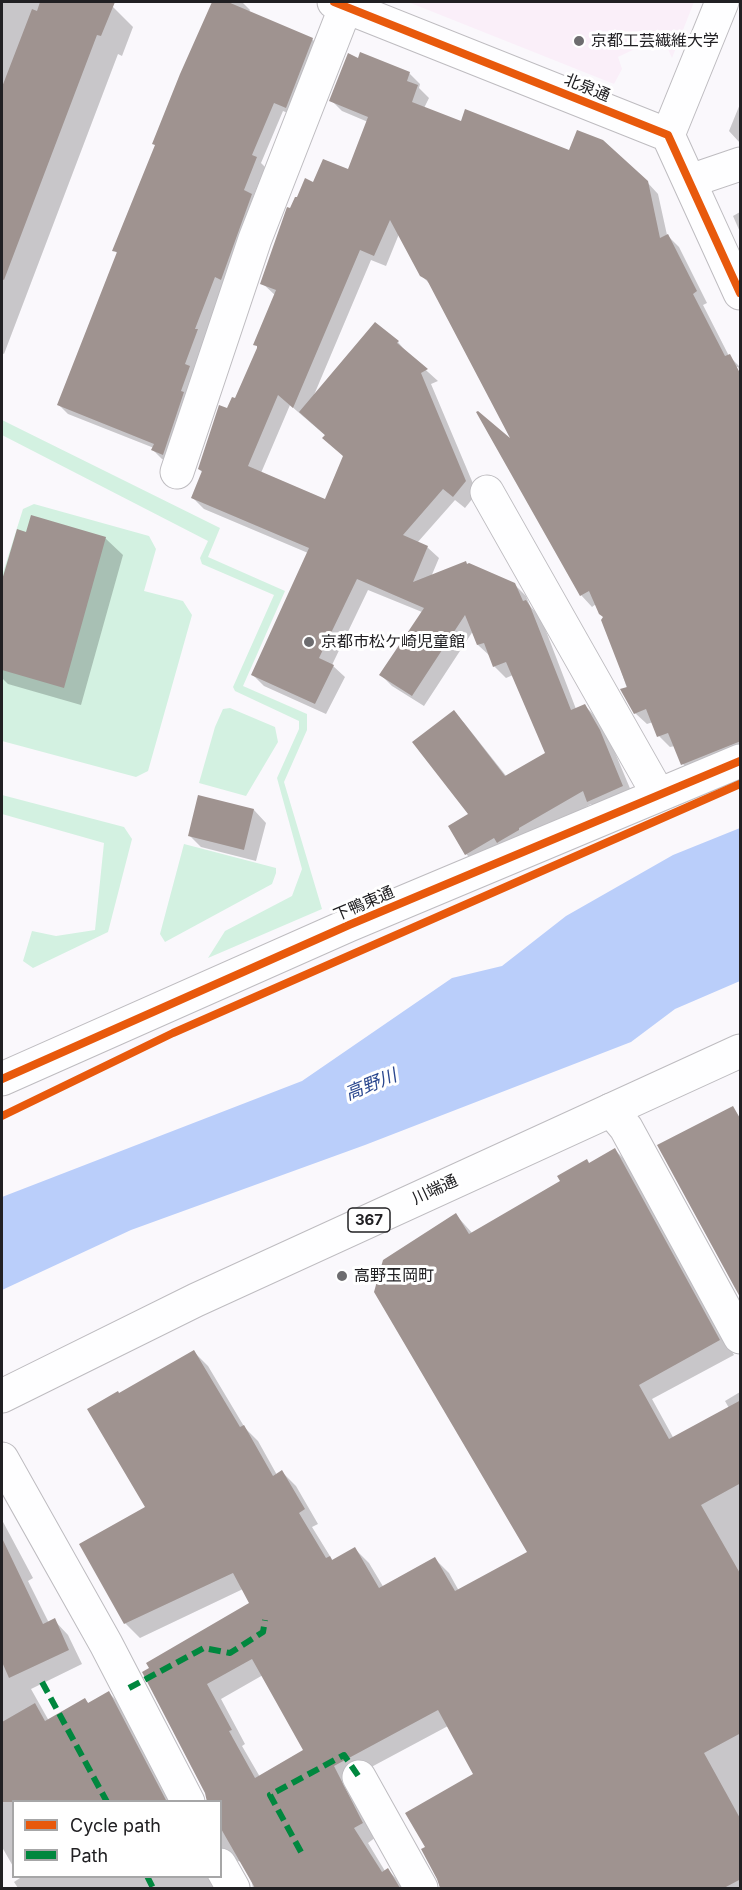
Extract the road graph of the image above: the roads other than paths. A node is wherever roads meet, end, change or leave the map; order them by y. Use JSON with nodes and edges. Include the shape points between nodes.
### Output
{"nodes":[{"id":1,"x":722,"y":2,"type":"edge"},
{"id":2,"x":340,"y":4,"type":"edge"},
{"id":3,"x":668,"y":135,"type":"junction"},
{"id":4,"x":741,"y":164,"type":"edge"},
{"id":5,"x":690,"y":181,"type":"junction"},
{"id":6,"x":741,"y":293,"type":"edge"},
{"id":7,"x":177,"y":472,"type":"dead end"},
{"id":8,"x":488,"y":492,"type":"dead end"},
{"id":9,"x":741,"y":761,"type":"edge"},
{"id":10,"x":658,"y":794,"type":"junction"},
{"id":11,"x":741,"y":1052,"type":"edge"},
{"id":12,"x":2,"y":1079,"type":"edge"},
{"id":13,"x":611,"y":1110,"type":"junction"},
{"id":14,"x":741,"y":1337,"type":"edge"},
{"id":15,"x":2,"y":1396,"type":"edge"},
{"id":16,"x":2,"y":1459,"type":"edge"},
{"id":17,"x":359,"y":1777,"type":"dead end"},
{"id":18,"x":187,"y":1800,"type":"edge"},
{"id":19,"x":222,"y":1869,"type":"edge"},
{"id":20,"x":232,"y":1888,"type":"edge"},
{"id":21,"x":421,"y":1888,"type":"edge"}],
"edges":[{"from":1,"to":3,"type":"main road"},
{"from":2,"to":3,"type":"main road","name":"北泉通"},
{"from":2,"to":7,"type":"main road"},
{"from":3,"to":5,"type":"main road"},
{"from":4,"to":5,"type":"main road"},
{"from":5,"to":6,"type":"main road"},
{"from":8,"to":10,"type":"main road"},
{"from":9,"to":10,"type":"main road","name":"下鴨東通"},
{"from":10,"to":12,"type":"main road","name":"下鴨東通"},
{"from":11,"to":13,"type":"main road","name":"川端通","number":"367"},
{"from":13,"to":14,"type":"main road","via":[[626,1128]]},
{"from":13,"to":15,"type":"main road","name":"川端通","number":"367","via":[[196,1300]]},
{"from":16,"to":18,"type":"main road","via":[[106,1644]]},
{"from":17,"to":21,"type":"main road"},
{"from":19,"to":20,"type":"main road"}]}
